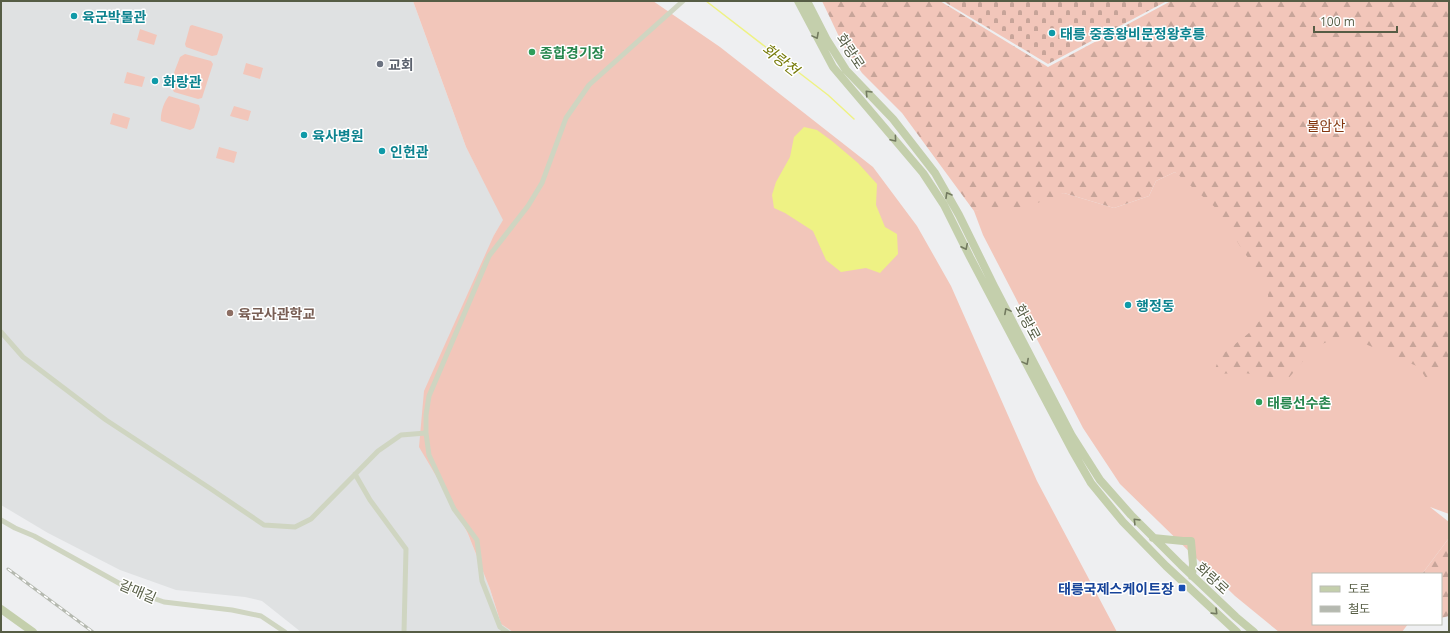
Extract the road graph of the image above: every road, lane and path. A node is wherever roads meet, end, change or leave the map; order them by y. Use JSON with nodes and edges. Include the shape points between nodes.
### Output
{"nodes":[{"id":1,"x":683,"y":1,"type":"edge"},
{"id":2,"x":798,"y":1,"type":"edge"},
{"id":3,"x":807,"y":1,"type":"edge"},
{"id":4,"x":1,"y":332,"type":"edge"},
{"id":5,"x":426,"y":433,"type":"junction"},
{"id":6,"x":355,"y":474,"type":"junction"},
{"id":7,"x":1,"y":520,"type":"edge"},
{"id":8,"x":1123,"y":522,"type":"junction"},
{"id":9,"x":1154,"y":539,"type":"junction"},
{"id":10,"x":1192,"y":576,"type":"junction"},
{"id":11,"x":1186,"y":585,"type":"junction"},
{"id":12,"x":1214,"y":597,"type":"junction"},
{"id":13,"x":1,"y":609,"type":"edge"},
{"id":14,"x":33,"y":632,"type":"edge"},
{"id":15,"x":285,"y":632,"type":"edge"},
{"id":16,"x":404,"y":632,"type":"edge"},
{"id":17,"x":507,"y":632,"type":"edge"},
{"id":18,"x":1237,"y":632,"type":"edge"},
{"id":19,"x":1254,"y":632,"type":"edge"}],
"edges":[{"from":1,"to":5,"type":"street","via":[[589,85],[566,118],[542,183],[528,206],[489,256],[429,396]]},
{"from":2,"to":8,"type":"main road","name":"화랑로","one_way":true,"via":[[833,67],[923,173],[944,205],[1072,450],[1091,483]]},
{"from":9,"to":3,"type":"main road","name":"화랑로","one_way":true,"via":[[1100,480],[1072,436],[959,214],[935,173],[893,119],[846,70]]},
{"from":4,"to":6,"type":"street","via":[[23,357],[106,420],[264,525],[295,526],[312,520]]},
{"from":5,"to":6,"type":"street","via":[[401,435],[378,451]]},
{"from":5,"to":17,"type":"street","via":[[428,455],[454,509],[477,540],[482,581],[500,627]]},
{"from":6,"to":16,"type":"street","via":[[370,500],[406,549]]},
{"from":7,"to":15,"type":"street","name":"갈매길","via":[[133,591],[164,602],[261,616]]},
{"from":8,"to":9,"type":"main road","via":[[1151,546],[1154,545]]},
{"from":8,"to":11,"type":"main road","name":"화랑로"},
{"from":9,"to":10,"type":"main road","name":"화랑로"},
{"from":9,"to":10,"type":"main road","via":[[1191,541]]},
{"from":10,"to":12,"type":"main road","name":"화랑로"},
{"from":11,"to":12,"type":"main road","via":[[1188,581],[1203,596]]},
{"from":11,"to":18,"type":"main road","name":"화랑로","one_way":true},
{"from":12,"to":19,"type":"main road","name":"화랑로"},
{"from":13,"to":14,"type":"main road"}]}
